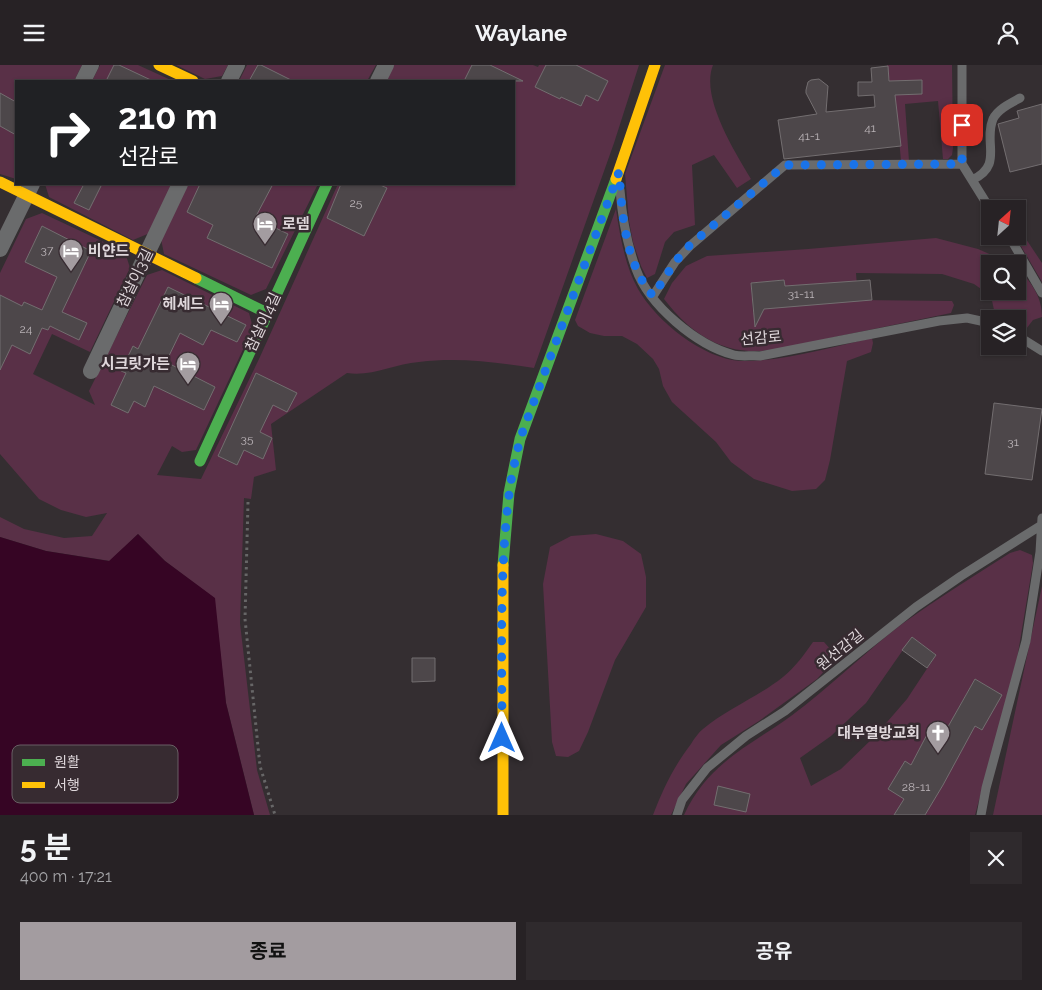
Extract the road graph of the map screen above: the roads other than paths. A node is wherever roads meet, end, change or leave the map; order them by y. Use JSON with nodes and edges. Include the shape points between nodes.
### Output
{"nodes":[{"id":1,"x":92,"y":65,"type":"edge"},
{"id":2,"x":159,"y":65,"type":"edge"},
{"id":3,"x":237,"y":65,"type":"edge"},
{"id":4,"x":386,"y":65,"type":"edge"},
{"id":5,"x":655,"y":65,"type":"edge"},
{"id":6,"x":962,"y":65,"type":"edge"},
{"id":7,"x":84,"y":80,"type":"edge"},
{"id":8,"x":191,"y":80,"type":"edge"},
{"id":9,"x":230,"y":80,"type":"edge"},
{"id":10,"x":378,"y":80,"type":"edge"},
{"id":11,"x":1020,"y":97,"type":"dead end"},
{"id":12,"x":962,"y":164,"type":"junction"},
{"id":13,"x":619,"y":172,"type":"junction"},
{"id":14,"x":972,"y":180,"type":"junction"},
{"id":15,"x":0,"y":182,"type":"edge"},
{"id":16,"x":180,"y":185,"type":"edge"},
{"id":17,"x":328,"y":185,"type":"edge"},
{"id":18,"x":30,"y":189,"type":"edge"},
{"id":19,"x":984,"y":200,"type":"edge"},
{"id":20,"x":1014,"y":245,"type":"edge"},
{"id":21,"x":0,"y":249,"type":"edge"},
{"id":22,"x":146,"y":255,"type":"junction"},
{"id":23,"x":1042,"y":293,"type":"edge"},
{"id":24,"x":653,"y":296,"type":"junction"},
{"id":25,"x":267,"y":313,"type":"junction"},
{"id":26,"x":981,"y":321,"type":"edge"},
{"id":27,"x":1026,"y":341,"type":"edge"},
{"id":28,"x":1042,"y":351,"type":"edge"},
{"id":29,"x":91,"y":371,"type":"dead end"},
{"id":30,"x":200,"y":461,"type":"dead end"},
{"id":31,"x":1041,"y":522,"type":"edge"},
{"id":32,"x":503,"y":815,"type":"edge"},
{"id":33,"x":677,"y":815,"type":"edge"},
{"id":34,"x":981,"y":815,"type":"edge"}],
"edges":[{"from":1,"to":7,"type":"street"},
{"from":2,"to":8,"type":"street"},
{"from":3,"to":9,"type":"street"},
{"from":4,"to":10,"type":"street"},
{"from":5,"to":13,"type":"street","name":"선감로"},
{"from":6,"to":12,"type":"lane"},
{"from":11,"to":14,"type":"lane","via":[[998,111],[992,124],[987,170]]},
{"from":12,"to":14,"type":"lane"},
{"from":12,"to":24,"type":"lane","via":[[785,165],[690,245]]},
{"from":13,"to":24,"type":"lane","name":"선감로","via":[[627,237],[636,269]]},
{"from":13,"to":32,"type":"street","name":"선감로","via":[[520,439],[509,493],[503,557]]},
{"from":14,"to":19,"type":"lane"},
{"from":15,"to":18,"type":"street"},
{"from":16,"to":22,"type":"street","name":"참살이3길"},
{"from":17,"to":25,"type":"street","name":"참살이4길"},
{"from":18,"to":21,"type":"street"},
{"from":18,"to":22,"type":"street"},
{"from":20,"to":23,"type":"lane"},
{"from":22,"to":25,"type":"street"},
{"from":22,"to":29,"type":"street","name":"참살이3길"},
{"from":24,"to":26,"type":"lane","name":"선감로","via":[[692,335],[734,355],[760,356],[939,321],[967,318]]},
{"from":25,"to":30,"type":"street","name":"참살이4길"},
{"from":27,"to":28,"type":"lane"},
{"from":31,"to":33,"type":"lane","name":"원선감길","via":[[916,607],[785,711],[746,736],[707,768],[682,800]]},
{"from":31,"to":34,"type":"lane","name":"원선감길","via":[[1040,552],[1026,641]]}]}
